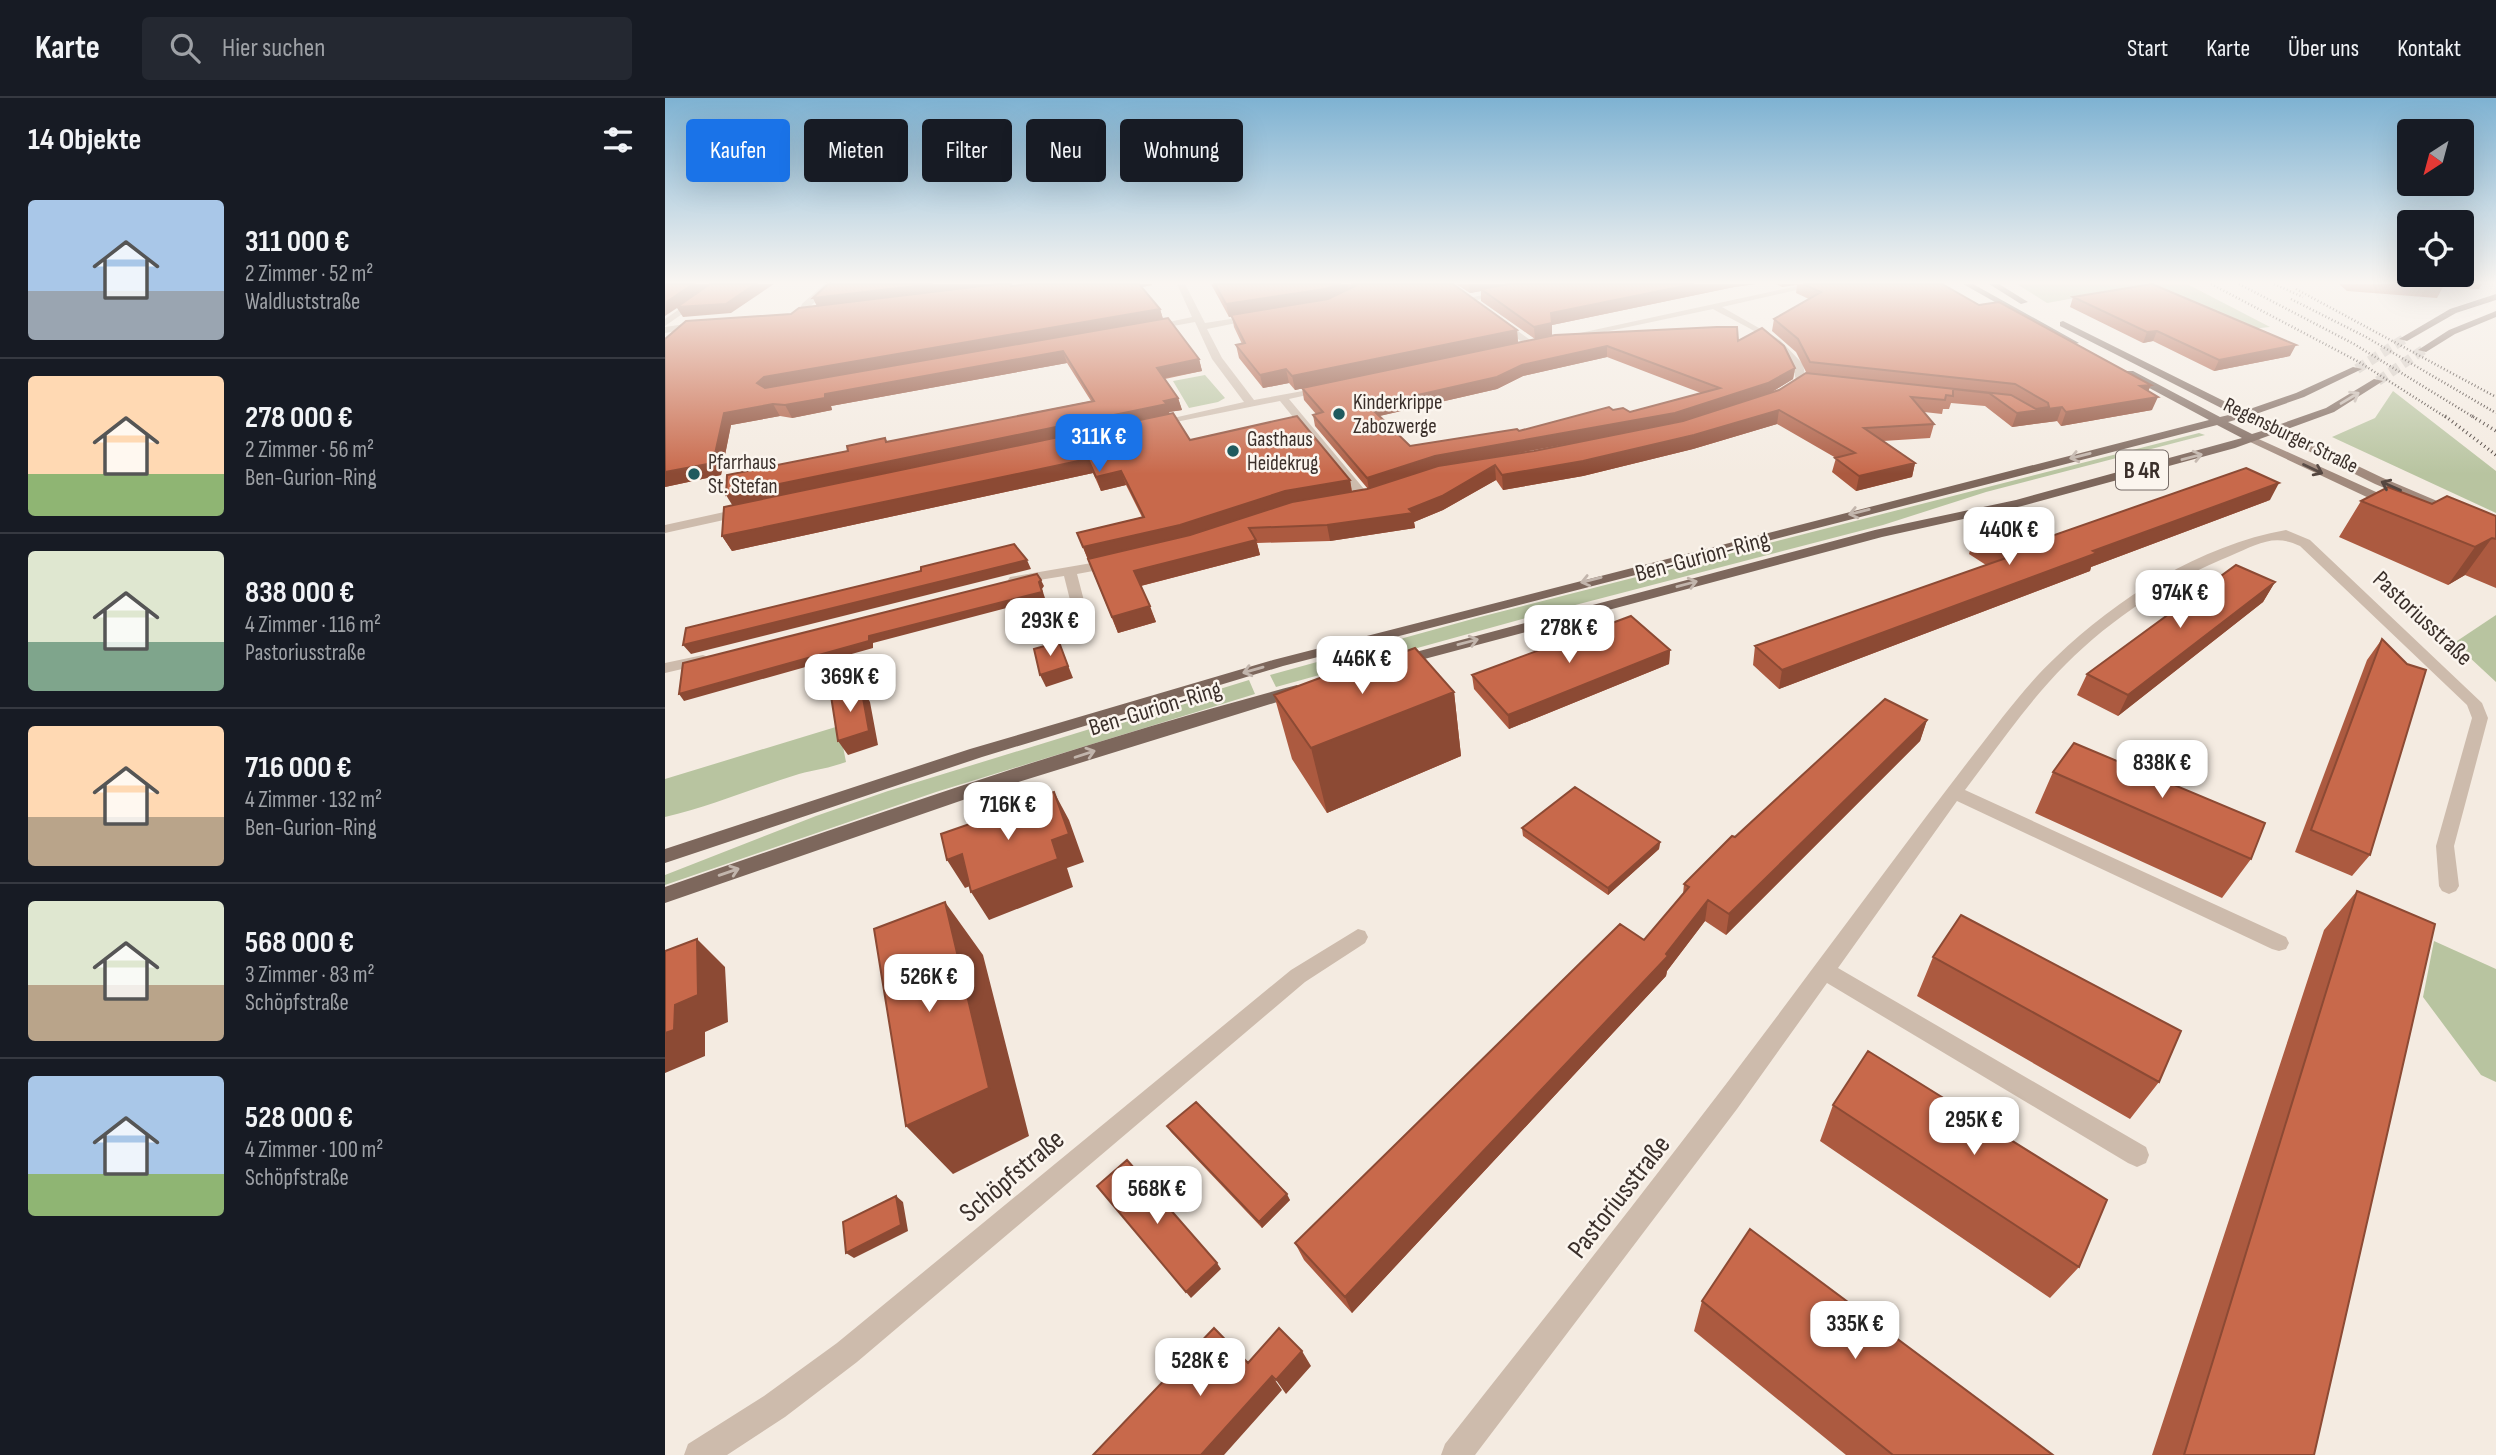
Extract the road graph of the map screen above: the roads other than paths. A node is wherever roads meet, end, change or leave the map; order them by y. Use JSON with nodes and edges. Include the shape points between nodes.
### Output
{"nodes":[{"id":1,"x":1211,"y":347,"type":"edge"},
{"id":2,"x":1782,"y":347,"type":"edge"},
{"id":3,"x":2110,"y":347,"type":"edge"},
{"id":4,"x":2427,"y":347,"type":"edge"},
{"id":5,"x":2423,"y":350,"type":"tunnel mouth"},
{"id":6,"x":2114,"y":365,"type":"edge"},
{"id":7,"x":2357,"y":369,"type":"tunnel mouth"},
{"id":8,"x":2378,"y":381,"type":"tunnel mouth"},
{"id":9,"x":1333,"y":386,"type":"edge"},
{"id":10,"x":1282,"y":397,"type":"junction"},
{"id":11,"x":1772,"y":399,"type":"edge"},
{"id":12,"x":1251,"y":404,"type":"junction"},
{"id":13,"x":2242,"y":415,"type":"junction"},
{"id":14,"x":2217,"y":421,"type":"junction"},
{"id":15,"x":1148,"y":426,"type":"edge"},
{"id":16,"x":2276,"y":432,"type":"junction"},
{"id":17,"x":2252,"y":439,"type":"junction"},
{"id":18,"x":1365,"y":497,"type":"edge"},
{"id":19,"x":2402,"y":508,"type":"edge"},
{"id":20,"x":756,"y":510,"type":"edge"},
{"id":21,"x":665,"y":529,"type":"edge"},
{"id":22,"x":2496,"y":531,"type":"edge"},
{"id":23,"x":1130,"y":559,"type":"edge"},
{"id":24,"x":1070,"y":573,"type":"junction"},
{"id":25,"x":1005,"y":583,"type":"edge"},
{"id":26,"x":1081,"y":616,"type":"dead end"},
{"id":27,"x":716,"y":656,"type":"edge"},
{"id":28,"x":1376,"y":667,"type":"edge"},
{"id":29,"x":665,"y":668,"type":"edge"},
{"id":30,"x":1309,"y":686,"type":"edge"},
{"id":31,"x":1954,"y":792,"type":"junction"},
{"id":32,"x":665,"y":856,"type":"edge"},
{"id":33,"x":2449,"y":886,"type":"dead end"},
{"id":34,"x":665,"y":895,"type":"edge"},
{"id":35,"x":1358,"y":937,"type":"dead end"},
{"id":36,"x":2279,"y":943,"type":"dead end"},
{"id":37,"x":1825,"y":971,"type":"junction"},
{"id":38,"x":2137,"y":1155,"type":"dead end"},
{"id":39,"x":699,"y":1455,"type":"edge"},
{"id":40,"x":1456,"y":1455,"type":"edge"}],
"edges":[{"from":1,"to":12,"type":"street"},
{"from":2,"to":11,"type":"street","via":[[1807,381]]},
{"from":3,"to":13,"type":"main road","name":"Regensburger Straße"},
{"from":4,"to":5,"type":"main road"},
{"from":6,"to":14,"type":"main road","name":"Regensburger Straße"},
{"from":7,"to":13,"type":"main road","number":"B 4R"},
{"from":16,"to":8,"type":"main road","number":"B 4R","one_way":true,"via":[[2330,410]]},
{"from":9,"to":10,"type":"street"},
{"from":10,"to":12,"type":"street"},
{"from":10,"to":18,"type":"street"},
{"from":12,"to":15,"type":"street"},
{"from":13,"to":14,"type":"main road","name":"Ben-Gurion-Ring","number":"B 4R"},
{"from":13,"to":16,"type":"main road","name":"Regensburger Straße"},
{"from":14,"to":17,"type":"main road","name":"Regensburger Straße"},
{"from":14,"to":32,"type":"main road","name":"Ben-Gurion-Ring","number":"B 4R","one_way":true,"via":[[1279,663],[976,753]]},
{"from":16,"to":17,"type":"main road","name":"Ben-Gurion-Ring","number":"B 4R"},
{"from":22,"to":16,"type":"main road","name":"Regensburger Straße","one_way":true},
{"from":17,"to":19,"type":"main road","name":"Regensburger Straße","one_way":true},
{"from":28,"to":17,"type":"main road","name":"Ben-Gurion-Ring","number":"B 4R","one_way":true},
{"from":20,"to":21,"type":"street"},
{"from":23,"to":24,"type":"street"},
{"from":24,"to":25,"type":"street","via":[[1046,572]]},
{"from":24,"to":26,"type":"street"},
{"from":27,"to":29,"type":"street"},
{"from":34,"to":30,"type":"main road","name":"Ben-Gurion-Ring","one_way":true,"via":[[1015,776]]},
{"from":31,"to":33,"type":"street","name":"Pastoriusstraße","via":[[2037,686],[2106,621],[2186,569],[2263,538],[2293,532],[2474,703],[2480,718],[2445,846]]},
{"from":31,"to":36,"type":"street"},
{"from":31,"to":37,"type":"street","name":"Pastoriusstraße"},
{"from":35,"to":39,"type":"street","name":"Schöpfstraße","via":[[1298,976],[931,1284],[778,1403]]},
{"from":37,"to":38,"type":"street"},
{"from":37,"to":40,"type":"street","name":"Pastoriusstraße"}]}
